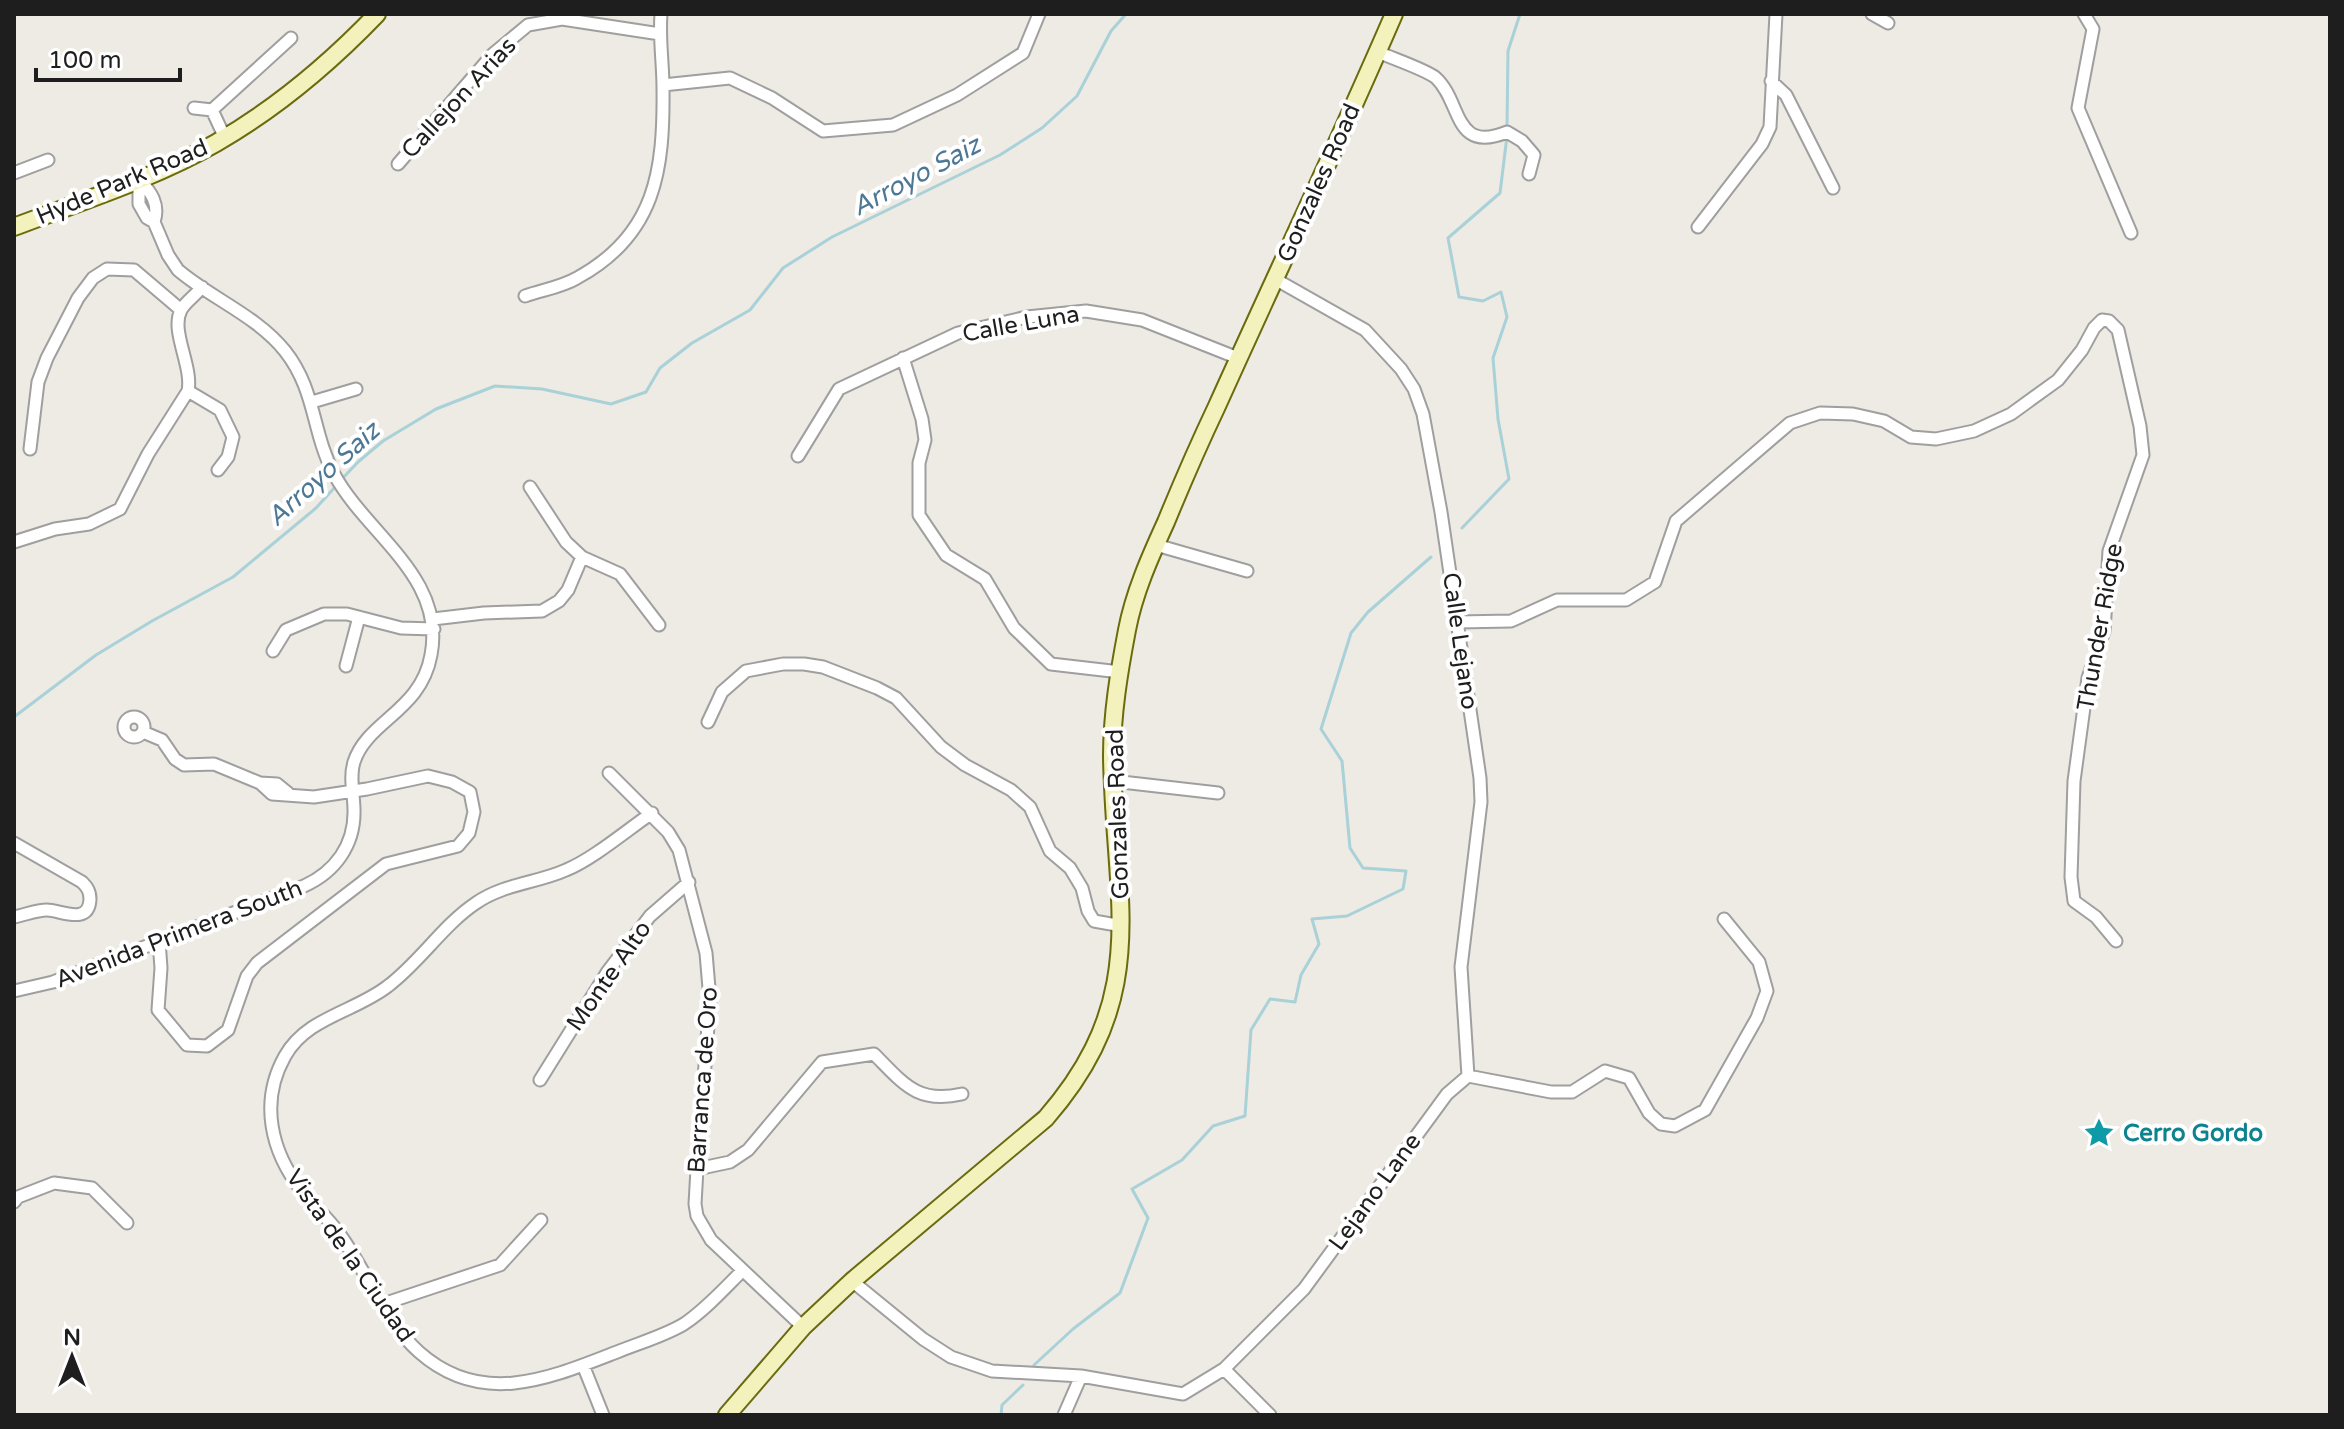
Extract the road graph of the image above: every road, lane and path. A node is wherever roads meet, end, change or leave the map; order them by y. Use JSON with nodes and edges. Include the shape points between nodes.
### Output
{"nodes":[{"id":1,"x":377,"y":14,"type":"edge"},
{"id":2,"x":661,"y":14,"type":"edge"},
{"id":3,"x":1039,"y":14,"type":"edge"},
{"id":4,"x":1394,"y":14,"type":"edge"},
{"id":5,"x":1776,"y":14,"type":"edge"},
{"id":6,"x":1872,"y":14,"type":"edge"},
{"id":7,"x":2084,"y":14,"type":"edge"},
{"id":8,"x":1888,"y":23,"type":"dead end"},
{"id":9,"x":660,"y":34,"type":"junction"},
{"id":10,"x":291,"y":38,"type":"dead end"},
{"id":11,"x":1378,"y":52,"type":"junction"},
{"id":12,"x":1771,"y":81,"type":"junction"},
{"id":13,"x":663,"y":85,"type":"junction"},
{"id":14,"x":194,"y":108,"type":"dead end"},
{"id":15,"x":212,"y":110,"type":"junction"},
{"id":16,"x":225,"y":138,"type":"junction"},
{"id":17,"x":48,"y":160,"type":"dead end"},
{"id":18,"x":398,"y":164,"type":"dead end"},
{"id":19,"x":14,"y":173,"type":"edge"},
{"id":20,"x":1529,"y":174,"type":"dead end"},
{"id":21,"x":139,"y":179,"type":"junction"},
{"id":22,"x":1833,"y":188,"type":"dead end"},
{"id":23,"x":14,"y":227,"type":"edge"},
{"id":24,"x":1698,"y":227,"type":"dead end"},
{"id":25,"x":2131,"y":233,"type":"dead end"},
{"id":26,"x":1275,"y":279,"type":"junction"},
{"id":27,"x":202,"y":287,"type":"junction"},
{"id":28,"x":525,"y":296,"type":"dead end"},
{"id":29,"x":181,"y":310,"type":"junction"},
{"id":30,"x":903,"y":358,"type":"junction"},
{"id":31,"x":1238,"y":358,"type":"junction"},
{"id":32,"x":356,"y":389,"type":"dead end"},
{"id":33,"x":188,"y":391,"type":"junction"},
{"id":34,"x":312,"y":402,"type":"junction"},
{"id":35,"x":30,"y":449,"type":"dead end"},
{"id":36,"x":798,"y":456,"type":"dead end"},
{"id":37,"x":218,"y":470,"type":"dead end"},
{"id":38,"x":530,"y":487,"type":"dead end"},
{"id":39,"x":14,"y":542,"type":"edge"},
{"id":40,"x":1156,"y":545,"type":"junction"},
{"id":41,"x":582,"y":557,"type":"junction"},
{"id":42,"x":1247,"y":571,"type":"dead end"},
{"id":43,"x":359,"y":617,"type":"junction"},
{"id":44,"x":1458,"y":622,"type":"junction"},
{"id":45,"x":433,"y":624,"type":"junction"},
{"id":46,"x":659,"y":625,"type":"dead end"},
{"id":47,"x":273,"y":651,"type":"dead end"},
{"id":48,"x":346,"y":666,"type":"dead end"},
{"id":49,"x":1120,"y":672,"type":"junction"},
{"id":50,"x":708,"y":722,"type":"dead end"},
{"id":51,"x":143,"y":732,"type":"dead end"},
{"id":52,"x":609,"y":773,"type":"dead end"},
{"id":53,"x":1113,"y":781,"type":"junction"},
{"id":54,"x":352,"y":792,"type":"junction"},
{"id":55,"x":1218,"y":793,"type":"dead end"},
{"id":56,"x":652,"y":813,"type":"junction"},
{"id":57,"x":14,"y":843,"type":"edge"},
{"id":58,"x":689,"y":882,"type":"junction"},
{"id":59,"x":14,"y":917,"type":"edge"},
{"id":60,"x":1724,"y":919,"type":"dead end"},
{"id":61,"x":1122,"y":926,"type":"junction"},
{"id":62,"x":159,"y":941,"type":"junction"},
{"id":63,"x":2116,"y":941,"type":"dead end"},
{"id":64,"x":14,"y":991,"type":"edge"},
{"id":65,"x":1468,"y":1076,"type":"junction"},
{"id":66,"x":540,"y":1080,"type":"dead end"},
{"id":67,"x":962,"y":1094,"type":"dead end"},
{"id":68,"x":697,"y":1169,"type":"junction"},
{"id":69,"x":14,"y":1202,"type":"edge"},
{"id":70,"x":541,"y":1220,"type":"dead end"},
{"id":71,"x":127,"y":1223,"type":"dead end"},
{"id":72,"x":742,"y":1271,"type":"junction"},
{"id":73,"x":852,"y":1281,"type":"junction"},
{"id":74,"x":383,"y":1304,"type":"junction"},
{"id":75,"x":803,"y":1327,"type":"junction"},
{"id":76,"x":583,"y":1365,"type":"junction"},
{"id":77,"x":1224,"y":1369,"type":"junction"},
{"id":78,"x":1081,"y":1376,"type":"junction"},
{"id":79,"x":603,"y":1415,"type":"edge"},
{"id":80,"x":727,"y":1415,"type":"edge"},
{"id":81,"x":1064,"y":1415,"type":"edge"},
{"id":82,"x":1270,"y":1415,"type":"edge"}],
"edges":[{"from":1,"to":16,"type":"street","name":"Hyde Park Road","via":[[306,82]]},
{"from":2,"to":9,"type":"street"},
{"from":3,"to":13,"type":"street","via":[[1023,53],[957,95],[893,125],[823,131],[730,78]]},
{"from":4,"to":11,"type":"street","name":"Gonzales Road"},
{"from":5,"to":12,"type":"street"},
{"from":6,"to":8,"type":"street"},
{"from":7,"to":25,"type":"street","via":[[2093,29],[2078,108]]},
{"from":9,"to":13,"type":"street"},
{"from":9,"to":18,"type":"street","name":"Callejon Arias","via":[[562,19],[528,25],[493,54]]},
{"from":10,"to":15,"type":"street"},
{"from":11,"to":20,"type":"street","via":[[1436,78],[1459,121],[1476,136],[1492,138],[1507,132],[1522,141],[1534,155]]},
{"from":11,"to":26,"type":"street","name":"Gonzales Road"},
{"from":12,"to":22,"type":"street","via":[[1786,95]]},
{"from":12,"to":24,"type":"street","via":[[1770,127],[1762,144]]},
{"from":13,"to":28,"type":"street","via":[[663,147],[654,194],[636,228],[611,257],[575,280]]},
{"from":14,"to":15,"type":"street"},
{"from":15,"to":16,"type":"street"},
{"from":16,"to":21,"type":"street","name":"Hyde Park Road"},
{"from":17,"to":19,"type":"street"},
{"from":21,"to":23,"type":"street","name":"Hyde Park Road"},
{"from":21,"to":27,"type":"street","via":[[139,204],[154,222],[173,263]]},
{"from":26,"to":31,"type":"street","name":"Gonzales Road"},
{"from":26,"to":44,"type":"street","name":"Calle Lejano","via":[[1365,330],[1414,389],[1426,427]]},
{"from":27,"to":29,"type":"street"},
{"from":27,"to":34,"type":"street","via":[[279,345]]},
{"from":29,"to":33,"type":"street"},
{"from":29,"to":35,"type":"street","via":[[134,270],[107,269],[93,278],[38,382]]},
{"from":30,"to":31,"type":"street","name":"Calle Luna","via":[[958,333],[1027,317],[1086,311],[1142,320]]},
{"from":30,"to":36,"type":"street","name":"Calle Luna","via":[[839,389]]},
{"from":30,"to":49,"type":"street","via":[[925,440],[919,463],[919,515],[946,555],[985,579],[1014,628],[1051,664]]},
{"from":31,"to":40,"type":"street","name":"Gonzales Road"},
{"from":32,"to":34,"type":"street"},
{"from":33,"to":37,"type":"street","via":[[220,410],[233,437]]},
{"from":33,"to":39,"type":"street","via":[[120,509],[89,524]]},
{"from":34,"to":45,"type":"street","via":[[335,476],[418,583]]},
{"from":38,"to":41,"type":"street","via":[[558,532]]},
{"from":40,"to":42,"type":"street"},
{"from":40,"to":49,"type":"street","name":"Gonzales Road","via":[[1128,626]]},
{"from":41,"to":45,"type":"street","via":[[568,590],[547,609],[484,613]]},
{"from":41,"to":46,"type":"street","via":[[620,574]]},
{"from":43,"to":45,"type":"street","via":[[392,627]]},
{"from":43,"to":47,"type":"street","via":[[331,613],[309,618],[286,630]]},
{"from":43,"to":48,"type":"street"},
{"from":44,"to":63,"type":"street","name":"Thunder Ridge","via":[[1511,621],[1557,600],[1626,600],[1655,582],[1676,521],[1790,423],[1820,413],[1853,414],[1884,421],[1911,437],[1936,439],[1974,431],[2011,414],[2058,380],[2094,328],[2109,321],[2118,330],[2143,455],[2109,551],[2104,631],[2088,678],[2074,781],[2071,877],[2074,901]]},
{"from":44,"to":65,"type":"street","name":"Calle Lejano","via":[[1481,802],[1461,967]]},
{"from":45,"to":54,"type":"street","name":"Avenida Primera South","via":[[423,679],[407,704],[358,752]]},
{"from":49,"to":53,"type":"street","name":"Gonzales Road"},
{"from":50,"to":61,"type":"street","via":[[722,692],[746,671],[804,664],[877,688],[896,698],[941,747],[1030,807],[1050,851],[1070,868],[1082,888],[1094,921]]},
{"from":51,"to":54,"type":"street","via":[[162,740],[184,765],[214,764],[260,783],[277,784],[288,793],[314,797]]},
{"from":52,"to":56,"type":"street","name":"Barranca de Oro"},
{"from":53,"to":55,"type":"street"},
{"from":53,"to":61,"type":"street","name":"Gonzales Road"},
{"from":54,"to":62,"type":"street","name":"Avenida Primera South","via":[[352,835],[329,871],[304,886]]},
{"from":54,"to":62,"type":"street","via":[[428,776],[452,782],[470,792],[474,812],[469,833],[458,846],[386,864],[264,956],[247,976],[228,1030],[207,1046],[187,1045],[158,1010]]},
{"from":56,"to":58,"type":"street","name":"Barranca de Oro","via":[[679,850]]},
{"from":56,"to":74,"type":"street","name":"Vista de la Ciudad","via":[[570,869],[474,903],[388,987],[314,1026],[286,1054],[272,1093],[272,1133],[278,1152],[303,1192],[337,1230]]},
{"from":57,"to":59,"type":"street","via":[[82,882],[90,900],[75,915],[46,910]]},
{"from":58,"to":66,"type":"street","name":"Monte Alto","via":[[650,916],[608,971]]},
{"from":58,"to":68,"type":"street","name":"Barranca de Oro","via":[[710,985]]},
{"from":60,"to":65,"type":"street","via":[[1759,962],[1767,991],[1705,1110],[1675,1126],[1661,1124],[1629,1078],[1605,1071],[1572,1092]]},
{"from":61,"to":73,"type":"street","name":"Gonzales Road","via":[[1110,1009],[1067,1095],[1020,1141]]},
{"from":62,"to":64,"type":"street","name":"Avenida Primera South","via":[[53,982]]},
{"from":65,"to":77,"type":"street","name":"Lejano Lane","via":[[1447,1094],[1304,1289]]},
{"from":67,"to":68,"type":"street","via":[[941,1099],[919,1094],[874,1054],[822,1062],[748,1150],[730,1162]]},
{"from":68,"to":72,"type":"street","name":"Barranca de Oro","via":[[695,1204],[702,1228]]},
{"from":69,"to":71,"type":"street","via":[[54,1183],[92,1188]]},
{"from":70,"to":74,"type":"street","via":[[500,1265]]},
{"from":72,"to":75,"type":"street","name":"Barranca de Oro"},
{"from":72,"to":76,"type":"street","name":"Vista de la Ciudad","via":[[681,1326]]},
{"from":73,"to":75,"type":"street","name":"Gonzales Road"},
{"from":73,"to":78,"type":"street","name":"Lejano Lane","via":[[951,1357],[992,1371]]},
{"from":74,"to":76,"type":"street","name":"Vista de la Ciudad","via":[[417,1351],[468,1378],[518,1384]]},
{"from":75,"to":80,"type":"street","name":"Gonzales Road"},
{"from":76,"to":79,"type":"street"},
{"from":77,"to":78,"type":"street","name":"Lejano Lane","via":[[1183,1394]]},
{"from":77,"to":82,"type":"street"},
{"from":78,"to":81,"type":"street"}]}
